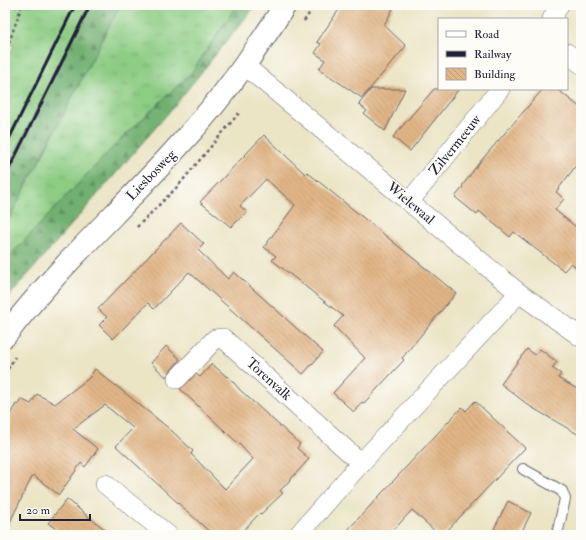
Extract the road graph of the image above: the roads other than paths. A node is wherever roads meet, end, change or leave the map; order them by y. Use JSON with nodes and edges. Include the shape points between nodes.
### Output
{"nodes":[{"id":1,"x":285,"y":5,"type":"edge"},
{"id":2,"x":558,"y":5,"type":"edge"},
{"id":3,"x":552,"y":18,"type":"edge"},
{"id":4,"x":568,"y":54,"type":"edge"},
{"id":5,"x":581,"y":64,"type":"edge"},
{"id":6,"x":244,"y":65,"type":"junction"},
{"id":7,"x":499,"y":90,"type":"edge"},
{"id":8,"x":409,"y":202,"type":"junction"},
{"id":9,"x":519,"y":293,"type":"junction"},
{"id":10,"x":5,"y":336,"type":"edge"},
{"id":11,"x":581,"y":336,"type":"edge"},
{"id":12,"x":177,"y":379,"type":"dead end"},
{"id":13,"x":361,"y":463,"type":"junction"},
{"id":14,"x":523,"y":469,"type":"dead end"},
{"id":15,"x":105,"y":484,"type":"dead end"},
{"id":16,"x":168,"y":535,"type":"edge"},
{"id":17,"x":298,"y":535,"type":"edge"},
{"id":18,"x":557,"y":535,"type":"edge"}],
"edges":[{"from":1,"to":6,"type":"street","name":"Liesbosweg"},
{"from":2,"to":3,"type":"street"},
{"from":4,"to":5,"type":"street"},
{"from":6,"to":8,"type":"street","name":"Wielewaal"},
{"from":6,"to":10,"type":"street","name":"Liesbosweg","via":[[176,150],[68,262]]},
{"from":7,"to":8,"type":"street","name":"Zilvermeeuw"},
{"from":8,"to":9,"type":"street","name":"Wielewaal"},
{"from":9,"to":11,"type":"street","name":"Wielewaal"},
{"from":9,"to":13,"type":"street"},
{"from":12,"to":13,"type":"street","name":"Torenvalk","via":[[215,339],[223,338]]},
{"from":13,"to":17,"type":"street"},
{"from":14,"to":18,"type":"lane","via":[[562,491],[565,499]]},
{"from":15,"to":16,"type":"street"}]}
